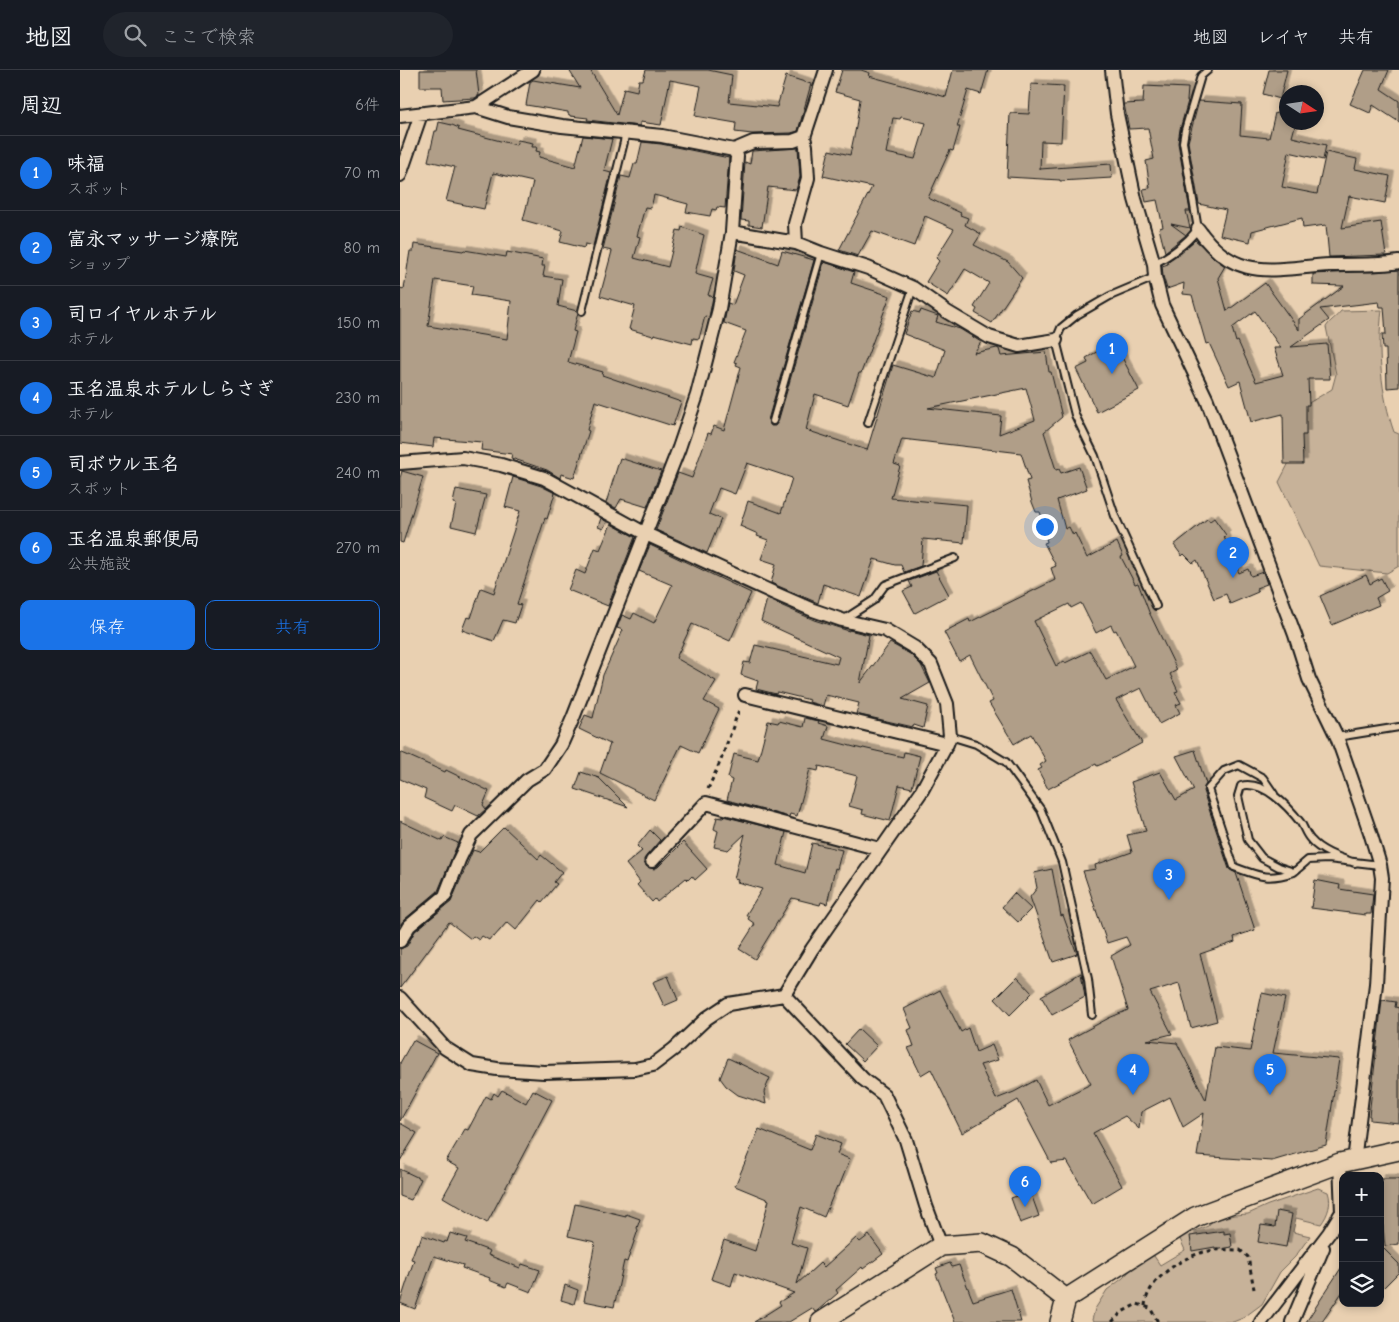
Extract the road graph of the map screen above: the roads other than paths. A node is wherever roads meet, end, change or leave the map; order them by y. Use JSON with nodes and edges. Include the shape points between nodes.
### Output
{"nodes":[{"id":1,"x":533,"y":70,"type":"edge"},
{"id":2,"x":826,"y":70,"type":"edge"},
{"id":3,"x":1112,"y":70,"type":"edge"},
{"id":4,"x":1208,"y":70,"type":"edge"},
{"id":5,"x":476,"y":107,"type":"junction"},
{"id":6,"x":421,"y":114,"type":"junction"},
{"id":7,"x":400,"y":116,"type":"edge"},
{"id":8,"x":625,"y":133,"type":"junction"},
{"id":9,"x":804,"y":137,"type":"junction"},
{"id":10,"x":734,"y":150,"type":"junction"},
{"id":11,"x":400,"y":175,"type":"edge"},
{"id":12,"x":1198,"y":230,"type":"junction"},
{"id":13,"x":732,"y":232,"type":"junction"},
{"id":14,"x":796,"y":243,"type":"junction"},
{"id":15,"x":821,"y":253,"type":"junction"},
{"id":16,"x":1399,"y":262,"type":"edge"},
{"id":17,"x":1154,"y":264,"type":"junction"},
{"id":18,"x":1155,"y":278,"type":"junction"},
{"id":19,"x":913,"y":288,"type":"junction"},
{"id":20,"x":582,"y":311,"type":"dead end"},
{"id":21,"x":1056,"y":340,"type":"junction"},
{"id":22,"x":773,"y":421,"type":"dead end"},
{"id":23,"x":868,"y":423,"type":"dead end"},
{"id":24,"x":400,"y":463,"type":"edge"},
{"id":25,"x":646,"y":534,"type":"junction"},
{"id":26,"x":955,"y":558,"type":"dead end"},
{"id":27,"x":1156,"y":606,"type":"dead end"},
{"id":28,"x":842,"y":620,"type":"junction"},
{"id":29,"x":745,"y":695,"type":"road end"},
{"id":30,"x":1399,"y":727,"type":"edge"},
{"id":31,"x":1337,"y":737,"type":"junction"},
{"id":32,"x":948,"y":740,"type":"junction"},
{"id":33,"x":1278,"y":800,"type":"junction"},
{"id":34,"x":880,"y":849,"type":"junction"},
{"id":35,"x":652,"y":861,"type":"dead end"},
{"id":36,"x":1355,"y":863,"type":"junction"},
{"id":37,"x":1380,"y":865,"type":"junction"},
{"id":38,"x":1294,"y":872,"type":"junction"},
{"id":39,"x":400,"y":941,"type":"edge"},
{"id":40,"x":784,"y":995,"type":"junction"},
{"id":41,"x":400,"y":998,"type":"edge"},
{"id":42,"x":1092,"y":1015,"type":"dead end"},
{"id":43,"x":1399,"y":1150,"type":"edge"},
{"id":44,"x":1347,"y":1162,"type":"junction"},
{"id":45,"x":1329,"y":1233,"type":"junction"},
{"id":46,"x":941,"y":1246,"type":"junction"},
{"id":47,"x":1066,"y":1299,"type":"junction"},
{"id":48,"x":821,"y":1322,"type":"edge"},
{"id":49,"x":1060,"y":1322,"type":"edge"},
{"id":50,"x":1261,"y":1322,"type":"edge"},
{"id":51,"x":1292,"y":1322,"type":"edge"}],
"edges":[{"from":1,"to":5,"type":"street"},
{"from":2,"to":9,"type":"street"},
{"from":3,"to":17,"type":"street","via":[[1117,114],[1135,199]]},
{"from":4,"to":12,"type":"lane","via":[[1201,76],[1184,142]]},
{"from":5,"to":6,"type":"street"},
{"from":5,"to":8,"type":"street","via":[[508,117]]},
{"from":6,"to":7,"type":"street"},
{"from":6,"to":11,"type":"street"},
{"from":8,"to":10,"type":"street","via":[[662,136]]},
{"from":8,"to":20,"type":"lane"},
{"from":9,"to":10,"type":"street","via":[[793,141],[753,142]]},
{"from":9,"to":14,"type":"street","via":[[808,178],[795,224]]},
{"from":10,"to":13,"type":"street"},
{"from":12,"to":16,"type":"street","via":[[1207,243],[1243,267],[1278,270]]},
{"from":12,"to":17,"type":"lane","via":[[1175,253]]},
{"from":13,"to":14,"type":"street"},
{"from":13,"to":25,"type":"street","via":[[698,394]]},
{"from":14,"to":15,"type":"street"},
{"from":15,"to":19,"type":"street","via":[[868,268]]},
{"from":15,"to":22,"type":"lane"},
{"from":17,"to":18,"type":"street"},
{"from":18,"to":21,"type":"lane","via":[[1110,296],[1078,315],[1061,328]]},
{"from":18,"to":31,"type":"street","via":[[1162,305],[1214,417],[1309,679]]},
{"from":19,"to":21,"type":"street","via":[[989,337],[1020,346]]},
{"from":19,"to":23,"type":"lane"},
{"from":21,"to":27,"type":"lane","via":[[1075,415],[1095,456],[1115,516]]},
{"from":24,"to":25,"type":"street","via":[[464,458],[502,465],[544,478]]},
{"from":25,"to":28,"type":"street","via":[[774,594]]},
{"from":25,"to":39,"type":"street","via":[[561,745],[545,769],[527,780],[471,835],[445,896],[409,926]]},
{"from":26,"to":28,"type":"lane","via":[[885,585],[874,600]]},
{"from":28,"to":32,"type":"street","via":[[885,630],[915,648],[931,664],[947,704]]},
{"from":29,"to":32,"type":"street"},
{"from":30,"to":31,"type":"lane"},
{"from":31,"to":37,"type":"street"},
{"from":32,"to":34,"type":"street","via":[[921,792]]},
{"from":32,"to":42,"type":"lane","via":[[976,744],[1006,762],[1041,810],[1062,862],[1088,979]]},
{"from":33,"to":36,"type":"lane","via":[[1300,823],[1311,841],[1331,854]]},
{"from":33,"to":38,"type":"lane","via":[[1262,787],[1250,784],[1241,786],[1238,796],[1248,840],[1262,858]]},
{"from":33,"to":38,"type":"lane","via":[[1263,778],[1239,765],[1224,771],[1208,789],[1234,867],[1262,877],[1277,878]]},
{"from":34,"to":35,"type":"street","via":[[706,803]]},
{"from":34,"to":40,"type":"street"},
{"from":36,"to":37,"type":"lane"},
{"from":36,"to":38,"type":"lane","via":[[1308,860]]},
{"from":37,"to":44,"type":"street","via":[[1376,984]]},
{"from":40,"to":41,"type":"street","via":[[728,1004],[653,1065],[635,1070],[544,1072],[472,1065],[445,1048]]},
{"from":40,"to":46,"type":"street","via":[[863,1079],[884,1095],[906,1140]]},
{"from":43,"to":44,"type":"street"},
{"from":44,"to":45,"type":"street","via":[[1342,1212]]},
{"from":44,"to":47,"type":"street","via":[[1195,1217]]},
{"from":45,"to":50,"type":"street"},
{"from":45,"to":51,"type":"street"},
{"from":46,"to":47,"type":"street","via":[[982,1243],[1012,1257]]},
{"from":46,"to":48,"type":"street"},
{"from":47,"to":49,"type":"street"}]}
